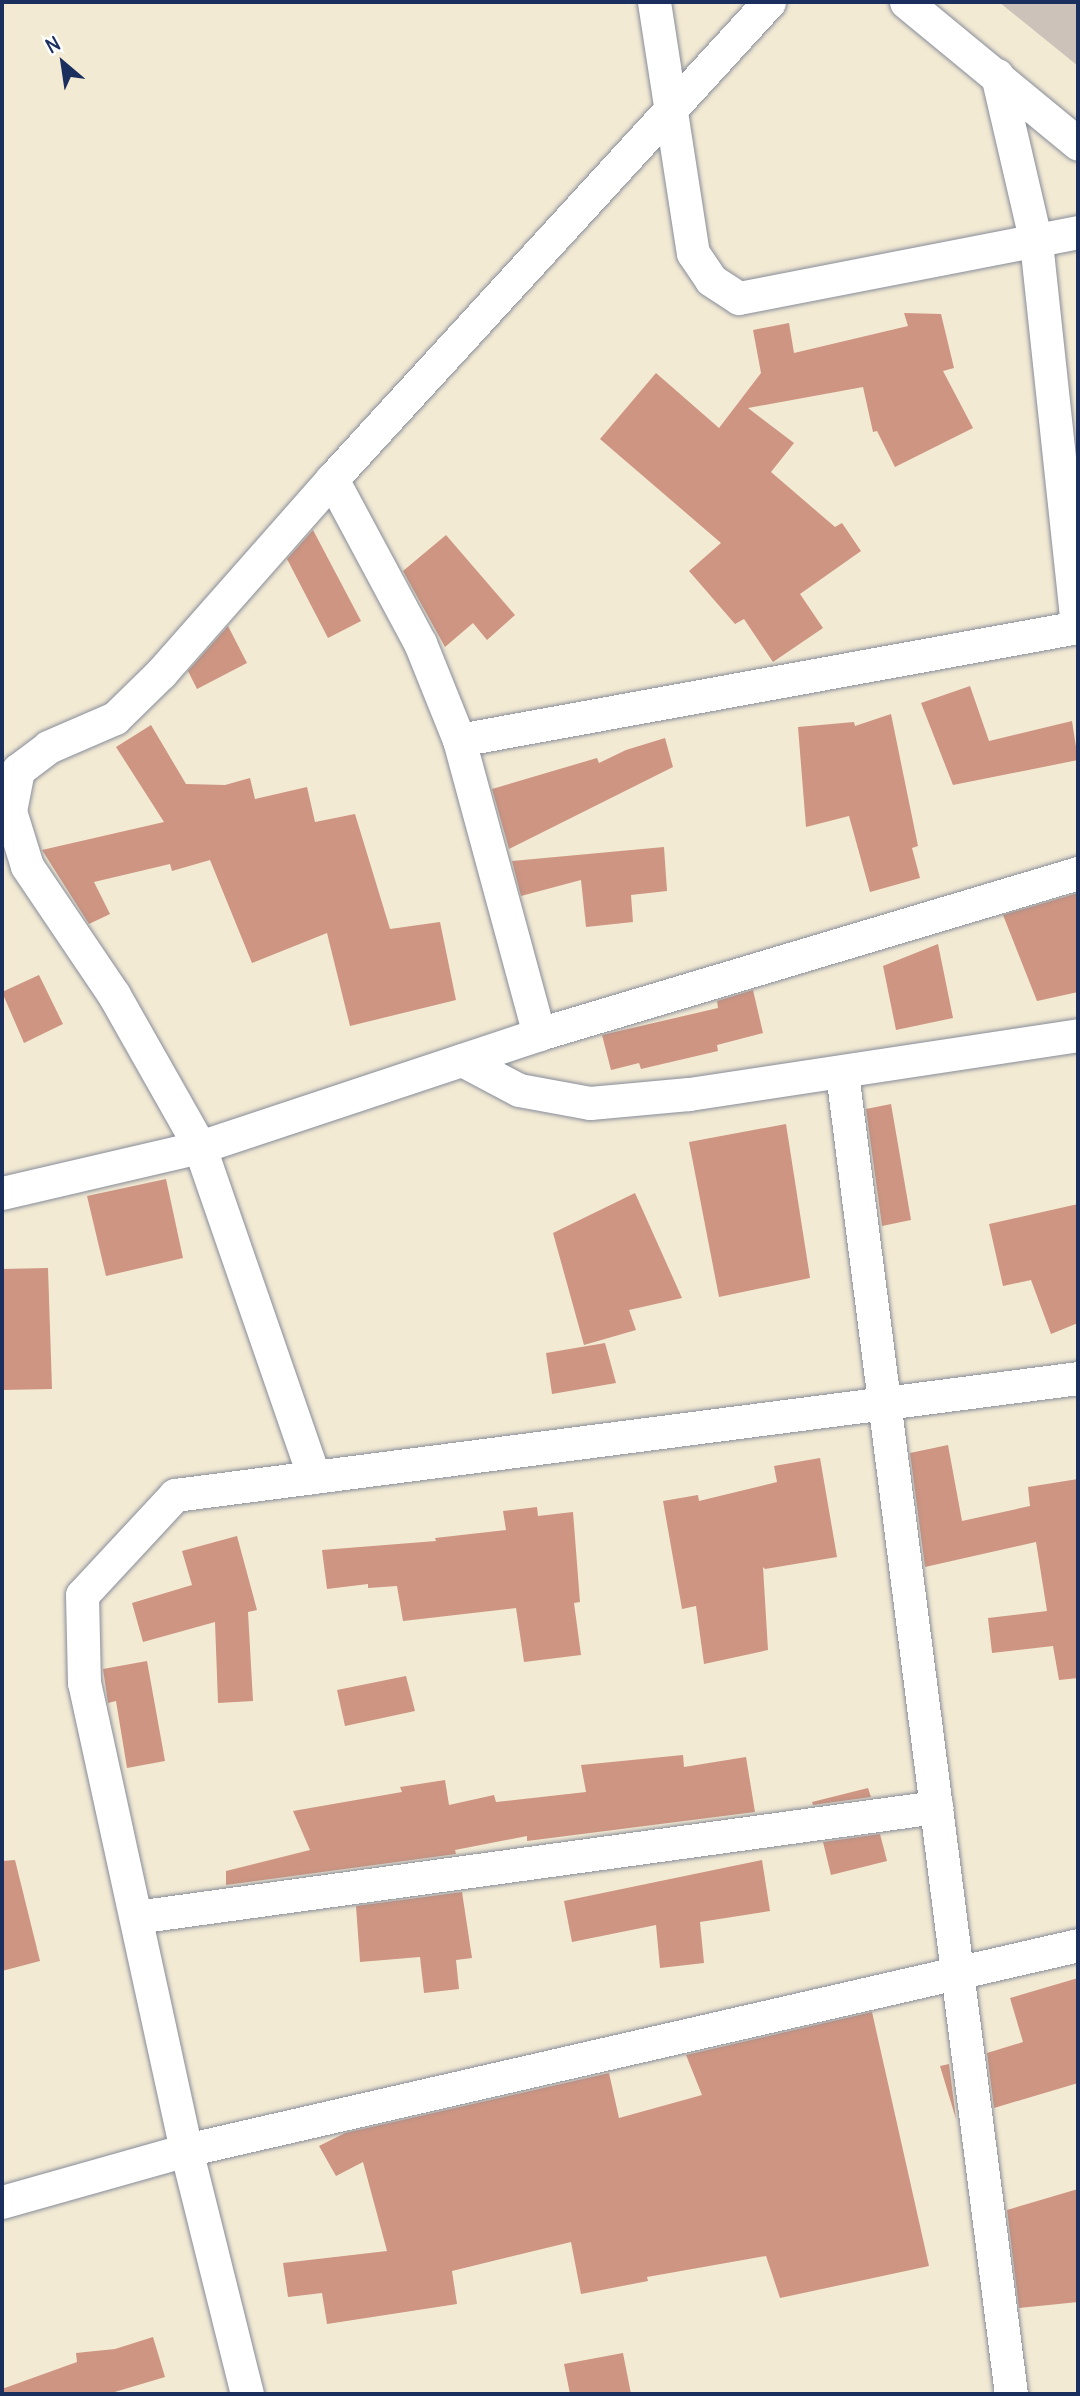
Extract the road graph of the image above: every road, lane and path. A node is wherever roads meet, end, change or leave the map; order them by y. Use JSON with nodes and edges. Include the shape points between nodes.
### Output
{"nodes":[{"id":1,"x":654,"y":2,"type":"edge"},
{"id":2,"x":769,"y":2,"type":"edge"},
{"id":3,"x":906,"y":2,"type":"edge"},
{"id":4,"x":997,"y":75,"type":"junction"},
{"id":5,"x":672,"y":106,"type":"junction"},
{"id":6,"x":1078,"y":144,"type":"edge"},
{"id":7,"x":1078,"y":232,"type":"edge"},
{"id":8,"x":1036,"y":242,"type":"junction"},
{"id":9,"x":332,"y":479,"type":"junction"},
{"id":10,"x":1077,"y":627,"type":"edge"},
{"id":11,"x":459,"y":740,"type":"junction"},
{"id":12,"x":1078,"y":873,"type":"edge"},
{"id":13,"x":539,"y":1034,"type":"junction"},
{"id":14,"x":1078,"y":1035,"type":"edge"},
{"id":15,"x":462,"y":1060,"type":"junction"},
{"id":16,"x":842,"y":1073,"type":"junction"},
{"id":17,"x":200,"y":1147,"type":"junction"},
{"id":18,"x":2,"y":1193,"type":"edge"},
{"id":19,"x":1078,"y":1378,"type":"edge"},
{"id":20,"x":884,"y":1403,"type":"junction"},
{"id":21,"x":314,"y":1477,"type":"junction"},
{"id":22,"x":936,"y":1807,"type":"junction"},
{"id":23,"x":136,"y":1917,"type":"junction"},
{"id":24,"x":1078,"y":1945,"type":"edge"},
{"id":25,"x":957,"y":1972,"type":"junction"},
{"id":26,"x":186,"y":2150,"type":"junction"},
{"id":27,"x":2,"y":2202,"type":"edge"},
{"id":28,"x":247,"y":2394,"type":"edge"},
{"id":29,"x":1011,"y":2394,"type":"edge"}],
"edges":[{"from":1,"to":5,"type":"street"},
{"from":2,"to":5,"type":"street"},
{"from":3,"to":4,"type":"street"},
{"from":4,"to":6,"type":"street"},
{"from":4,"to":8,"type":"street"},
{"from":5,"to":8,"type":"street","via":[[693,253],[711,280],[739,298]]},
{"from":5,"to":9,"type":"street"},
{"from":7,"to":8,"type":"street"},
{"from":8,"to":10,"type":"street"},
{"from":9,"to":11,"type":"street","via":[[420,643]]},
{"from":9,"to":17,"type":"street","via":[[161,673],[115,718],[48,747],[18,770],[10,811],[27,866],[114,995]]},
{"from":10,"to":11,"type":"street"},
{"from":11,"to":13,"type":"street"},
{"from":12,"to":13,"type":"street"},
{"from":13,"to":15,"type":"street"},
{"from":14,"to":16,"type":"street"},
{"from":15,"to":16,"type":"street","via":[[519,1090],[590,1103]]},
{"from":15,"to":17,"type":"street"},
{"from":16,"to":20,"type":"street"},
{"from":17,"to":18,"type":"street"},
{"from":17,"to":21,"type":"street"},
{"from":19,"to":20,"type":"street"},
{"from":20,"to":21,"type":"street"},
{"from":20,"to":22,"type":"street"},
{"from":21,"to":23,"type":"street","via":[[175,1494],[82,1595],[84,1683]]},
{"from":22,"to":23,"type":"street"},
{"from":22,"to":25,"type":"street"},
{"from":23,"to":26,"type":"street"},
{"from":24,"to":25,"type":"street"},
{"from":25,"to":26,"type":"street"},
{"from":25,"to":29,"type":"street"},
{"from":26,"to":27,"type":"street"},
{"from":26,"to":28,"type":"street"}]}
